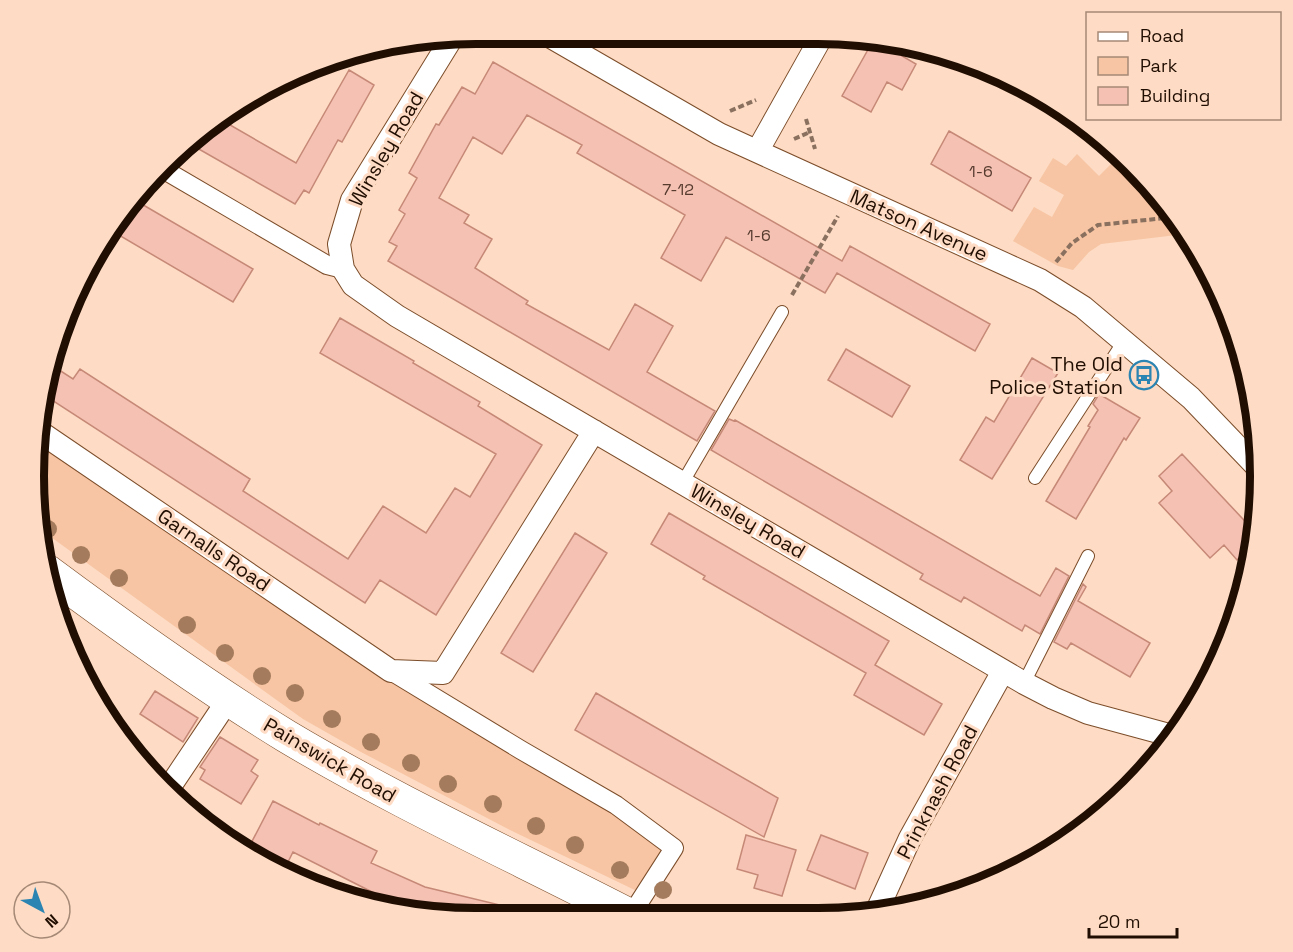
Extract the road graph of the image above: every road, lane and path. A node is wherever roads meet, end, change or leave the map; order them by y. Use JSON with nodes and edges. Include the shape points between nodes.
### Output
{"nodes":[{"id":1,"x":448,"y":44,"type":"edge"},
{"id":2,"x":563,"y":44,"type":"edge"},
{"id":3,"x":818,"y":44,"type":"edge"},
{"id":4,"x":788,"y":98,"type":"junction"},
{"id":5,"x":697,"y":121,"type":"junction"},
{"id":6,"x":758,"y":150,"type":"junction"},
{"id":7,"x":168,"y":172,"type":"edge"},
{"id":8,"x":850,"y":194,"type":"junction"},
{"id":9,"x":1164,"y":218,"type":"edge"},
{"id":10,"x":343,"y":268,"type":"junction"},
{"id":11,"x":1040,"y":280,"type":"junction"},
{"id":12,"x":782,"y":312,"type":"joint"},
{"id":13,"x":1124,"y":342,"type":"junction"},
{"id":14,"x":594,"y":431,"type":"junction"},
{"id":15,"x":45,"y":436,"type":"edge"},
{"id":16,"x":1249,"y":459,"type":"edge"},
{"id":17,"x":1035,"y":478,"type":"dead end"},
{"id":18,"x":682,"y":482,"type":"junction"},
{"id":19,"x":1088,"y":556,"type":"dead end"},
{"id":20,"x":56,"y":578,"type":"edge"},
{"id":21,"x":391,"y":671,"type":"junction"},
{"id":22,"x":1003,"y":671,"type":"junction"},
{"id":23,"x":1024,"y":683,"type":"junction"},
{"id":24,"x":228,"y":700,"type":"junction"},
{"id":25,"x":1164,"y":734,"type":"edge"},
{"id":26,"x":172,"y":784,"type":"edge"},
{"id":27,"x":882,"y":903,"type":"edge"},
{"id":28,"x":616,"y":908,"type":"edge"},
{"id":29,"x":637,"y":908,"type":"edge"}],
"edges":[{"from":1,"to":10,"type":"street","name":"Winsley Road","via":[[352,200],[339,244]]},
{"from":2,"to":5,"type":"street","name":"Matson Avenue"},
{"from":3,"to":4,"type":"street"},
{"from":4,"to":5,"type":"path","via":[[775,92],[723,114],[705,106]]},
{"from":4,"to":6,"type":"street"},
{"from":5,"to":6,"type":"street","name":"Matson Avenue"},
{"from":6,"to":8,"type":"street","name":"Matson Avenue"},
{"from":7,"to":10,"type":"street","via":[[327,265]]},
{"from":8,"to":11,"type":"street","name":"Matson Avenue"},
{"from":8,"to":12,"type":"path"},
{"from":9,"to":11,"type":"path","via":[[1098,225],[1072,243]]},
{"from":10,"to":14,"type":"street","name":"Winsley Road","via":[[353,285],[397,316]]},
{"from":11,"to":13,"type":"street","name":"Matson Avenue","via":[[1083,307]]},
{"from":12,"to":18,"type":"lane"},
{"from":13,"to":16,"type":"street","name":"Matson Avenue","via":[[1191,398]]},
{"from":13,"to":17,"type":"lane"},
{"from":14,"to":18,"type":"street","name":"Winsley Road"},
{"from":14,"to":21,"type":"street","via":[[443,673]]},
{"from":15,"to":21,"type":"street","name":"Garnalls Road"},
{"from":18,"to":22,"type":"street","name":"Winsley Road"},
{"from":19,"to":23,"type":"lane"},
{"from":20,"to":24,"type":"main road","name":"Painswick Road"},
{"from":21,"to":29,"type":"street","name":"Garnalls Road","via":[[616,805],[674,848]]},
{"from":22,"to":23,"type":"street","name":"Winsley Road"},
{"from":22,"to":27,"type":"street","name":"Prinknash Road","via":[[910,838]]},
{"from":23,"to":25,"type":"street","name":"Winsley Road","via":[[1088,713]]},
{"from":24,"to":26,"type":"street"},
{"from":24,"to":28,"type":"main road","name":"Painswick Road","via":[[411,806]]}]}
